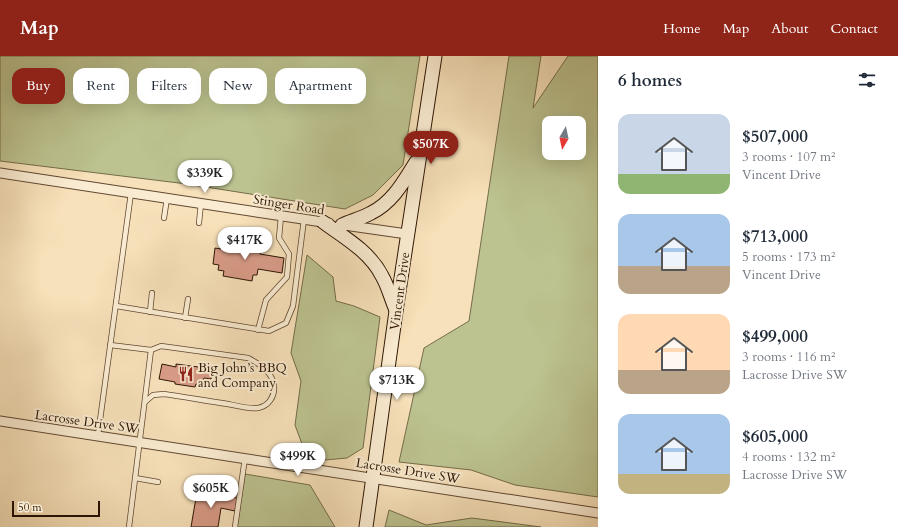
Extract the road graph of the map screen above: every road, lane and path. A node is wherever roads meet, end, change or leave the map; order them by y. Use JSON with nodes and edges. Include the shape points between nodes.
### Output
{"nodes":[{"id":1,"x":435,"y":56,"type":"edge"},
{"id":2,"x":419,"y":157,"type":"junction"},
{"id":3,"x":0,"y":173,"type":"edge"},
{"id":4,"x":131,"y":193,"type":"junction"},
{"id":5,"x":167,"y":198,"type":"junction"},
{"id":6,"x":201,"y":204,"type":"junction"},
{"id":7,"x":281,"y":216,"type":"junction"},
{"id":8,"x":164,"y":218,"type":"dead end"},
{"id":9,"x":304,"y":219,"type":"junction"},
{"id":10,"x":322,"y":222,"type":"junction"},
{"id":11,"x":198,"y":223,"type":"dead end"},
{"id":12,"x":342,"y":225,"type":"junction"},
{"id":13,"x":408,"y":234,"type":"junction"},
{"id":14,"x":152,"y":293,"type":"dead end"},
{"id":15,"x":188,"y":299,"type":"dead end"},
{"id":16,"x":116,"y":306,"type":"junction"},
{"id":17,"x":396,"y":311,"type":"junction"},
{"id":18,"x":150,"y":312,"type":"junction"},
{"id":19,"x":185,"y":318,"type":"junction"},
{"id":20,"x":258,"y":330,"type":"junction"},
{"id":21,"x":110,"y":345,"type":"junction"},
{"id":22,"x":151,"y":350,"type":"junction"},
{"id":23,"x":146,"y":401,"type":"junction"},
{"id":24,"x":0,"y":421,"type":"edge"},
{"id":25,"x":98,"y":436,"type":"junction"},
{"id":26,"x":140,"y":442,"type":"junction"},
{"id":27,"x":245,"y":458,"type":"junction"},
{"id":28,"x":135,"y":478,"type":"junction"},
{"id":29,"x":374,"y":478,"type":"junction"},
{"id":30,"x":158,"y":482,"type":"dead end"},
{"id":31,"x":598,"y":513,"type":"edge"},
{"id":32,"x":128,"y":527,"type":"edge"},
{"id":33,"x":235,"y":527,"type":"edge"},
{"id":34,"x":366,"y":527,"type":"edge"}],
"edges":[{"from":1,"to":2,"type":"street","name":"Vincent Drive"},
{"from":2,"to":12,"type":"street","via":[[397,192],[387,202],[372,213]]},
{"from":2,"to":13,"type":"street","name":"Vincent Drive"},
{"from":3,"to":4,"type":"street","name":"Stinger Road"},
{"from":4,"to":5,"type":"street","name":"Stinger Road"},
{"from":4,"to":16,"type":"lane"},
{"from":5,"to":6,"type":"street","name":"Stinger Road"},
{"from":5,"to":8,"type":"lane"},
{"from":6,"to":7,"type":"street","name":"Stinger Road"},
{"from":6,"to":11,"type":"lane"},
{"from":7,"to":9,"type":"street","name":"Stinger Road"},
{"from":7,"to":20,"type":"lane","via":[[279,238],[289,254],[287,277],[266,300]]},
{"from":9,"to":10,"type":"street","name":"Stinger Road"},
{"from":9,"to":20,"type":"lane","via":[[293,306],[286,323],[269,331]]},
{"from":10,"to":12,"type":"street","name":"Stinger Road"},
{"from":10,"to":17,"type":"street","via":[[368,256],[382,275]]},
{"from":12,"to":13,"type":"street","name":"Stinger Road"},
{"from":13,"to":17,"type":"street","name":"Vincent Drive"},
{"from":14,"to":18,"type":"lane"},
{"from":15,"to":19,"type":"lane"},
{"from":16,"to":18,"type":"lane"},
{"from":16,"to":21,"type":"lane"},
{"from":17,"to":29,"type":"street","name":"Vincent Drive"},
{"from":18,"to":19,"type":"lane"},
{"from":19,"to":20,"type":"lane"},
{"from":21,"to":22,"type":"lane"},
{"from":21,"to":25,"type":"lane"},
{"from":22,"to":23,"type":"lane"},
{"from":22,"to":23,"type":"lane","via":[[161,346],[248,358],[269,374],[274,384],[274,394],[267,404],[258,408],[164,394],[153,395]]},
{"from":23,"to":26,"type":"lane"},
{"from":24,"to":25,"type":"street","name":"Lacrosse Drive SW"},
{"from":25,"to":26,"type":"street","name":"Lacrosse Drive SW"},
{"from":26,"to":27,"type":"street","name":"Lacrosse Drive SW"},
{"from":26,"to":28,"type":"lane"},
{"from":27,"to":29,"type":"street","name":"Lacrosse Drive SW"},
{"from":27,"to":33,"type":"lane"},
{"from":28,"to":30,"type":"lane"},
{"from":28,"to":32,"type":"lane"},
{"from":29,"to":31,"type":"street","name":"Lacrosse Drive SW"},
{"from":29,"to":34,"type":"street","name":"Vincent Drive"}]}
